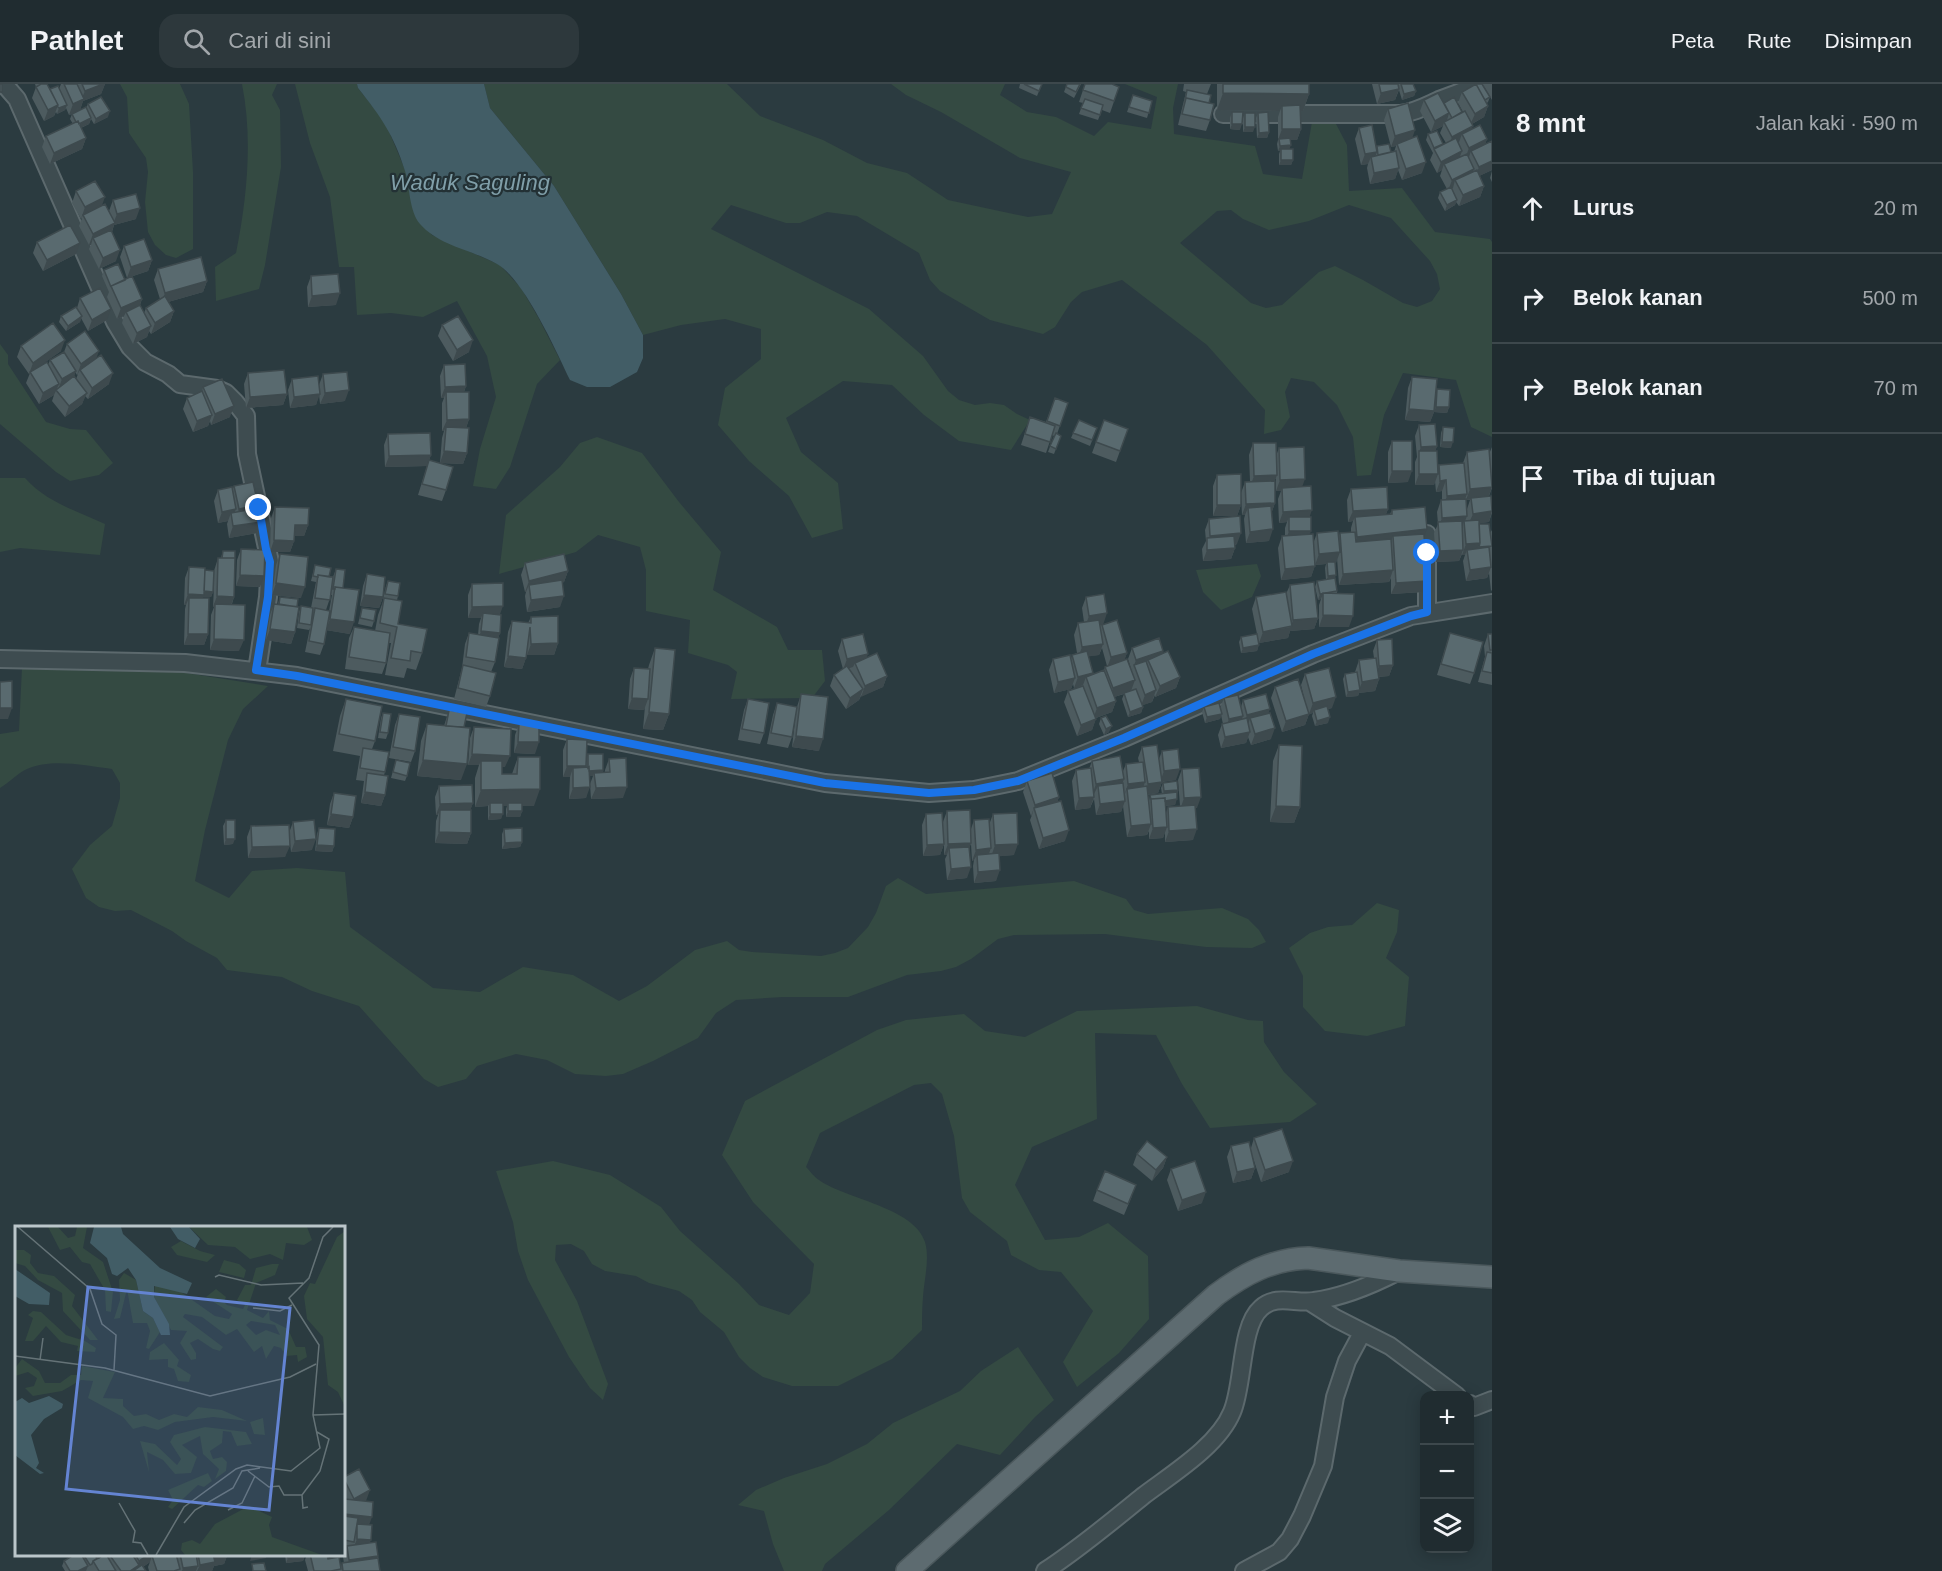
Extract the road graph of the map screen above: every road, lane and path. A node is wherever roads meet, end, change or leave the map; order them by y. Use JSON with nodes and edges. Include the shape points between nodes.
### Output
{"nodes":[{"id":1,"x":4,"y":84,"type":"edge"},
{"id":2,"x":1476,"y":84,"type":"edge"},
{"id":3,"x":1223,"y":114,"type":"dead end"},
{"id":4,"x":1427,"y":534,"type":"edge"},
{"id":5,"x":1492,"y":603,"type":"edge"},
{"id":6,"x":1427,"y":612,"type":"junction"},
{"id":7,"x":0,"y":659,"type":"edge"},
{"id":8,"x":256,"y":670,"type":"junction"},
{"id":9,"x":1399,"y":1271,"type":"junction"},
{"id":10,"x":1492,"y":1277,"type":"edge"},
{"id":11,"x":1310,"y":1302,"type":"junction"},
{"id":12,"x":1362,"y":1333,"type":"junction"},
{"id":13,"x":1452,"y":1391,"type":"edge"},
{"id":14,"x":1492,"y":1400,"type":"edge"},
{"id":15,"x":1474,"y":1407,"type":"edge"},
{"id":16,"x":907,"y":1571,"type":"edge"},
{"id":17,"x":1045,"y":1571,"type":"edge"},
{"id":18,"x":1244,"y":1571,"type":"edge"}],
"edges":[{"from":1,"to":8,"type":"street","via":[[17,99],[115,322],[130,347],[145,362],[180,384],[226,393],[246,416],[247,454],[270,562]]},
{"from":2,"to":3,"type":"street","via":[[1418,112]]},
{"from":4,"to":6,"type":"street"},
{"from":5,"to":6,"type":"street"},
{"from":6,"to":8,"type":"street","via":[[1313,654],[1018,781],[974,790],[929,793],[825,783]]},
{"from":7,"to":8,"type":"street","via":[[185,663]]},
{"from":9,"to":10,"type":"main road"},
{"from":9,"to":11,"type":"street","via":[[1358,1291]]},
{"from":9,"to":16,"type":"main road","via":[[1308,1258],[1267,1265],[1239,1278]]},
{"from":11,"to":12,"type":"street"},
{"from":11,"to":17,"type":"street","via":[[1289,1299],[1261,1308],[1251,1321],[1232,1413],[1211,1441]]},
{"from":12,"to":13,"type":"street","via":[[1390,1346]]},
{"from":12,"to":18,"type":"street","via":[[1335,1397],[1323,1466],[1302,1516],[1279,1552]]},
{"from":14,"to":15,"type":"street"}]}
